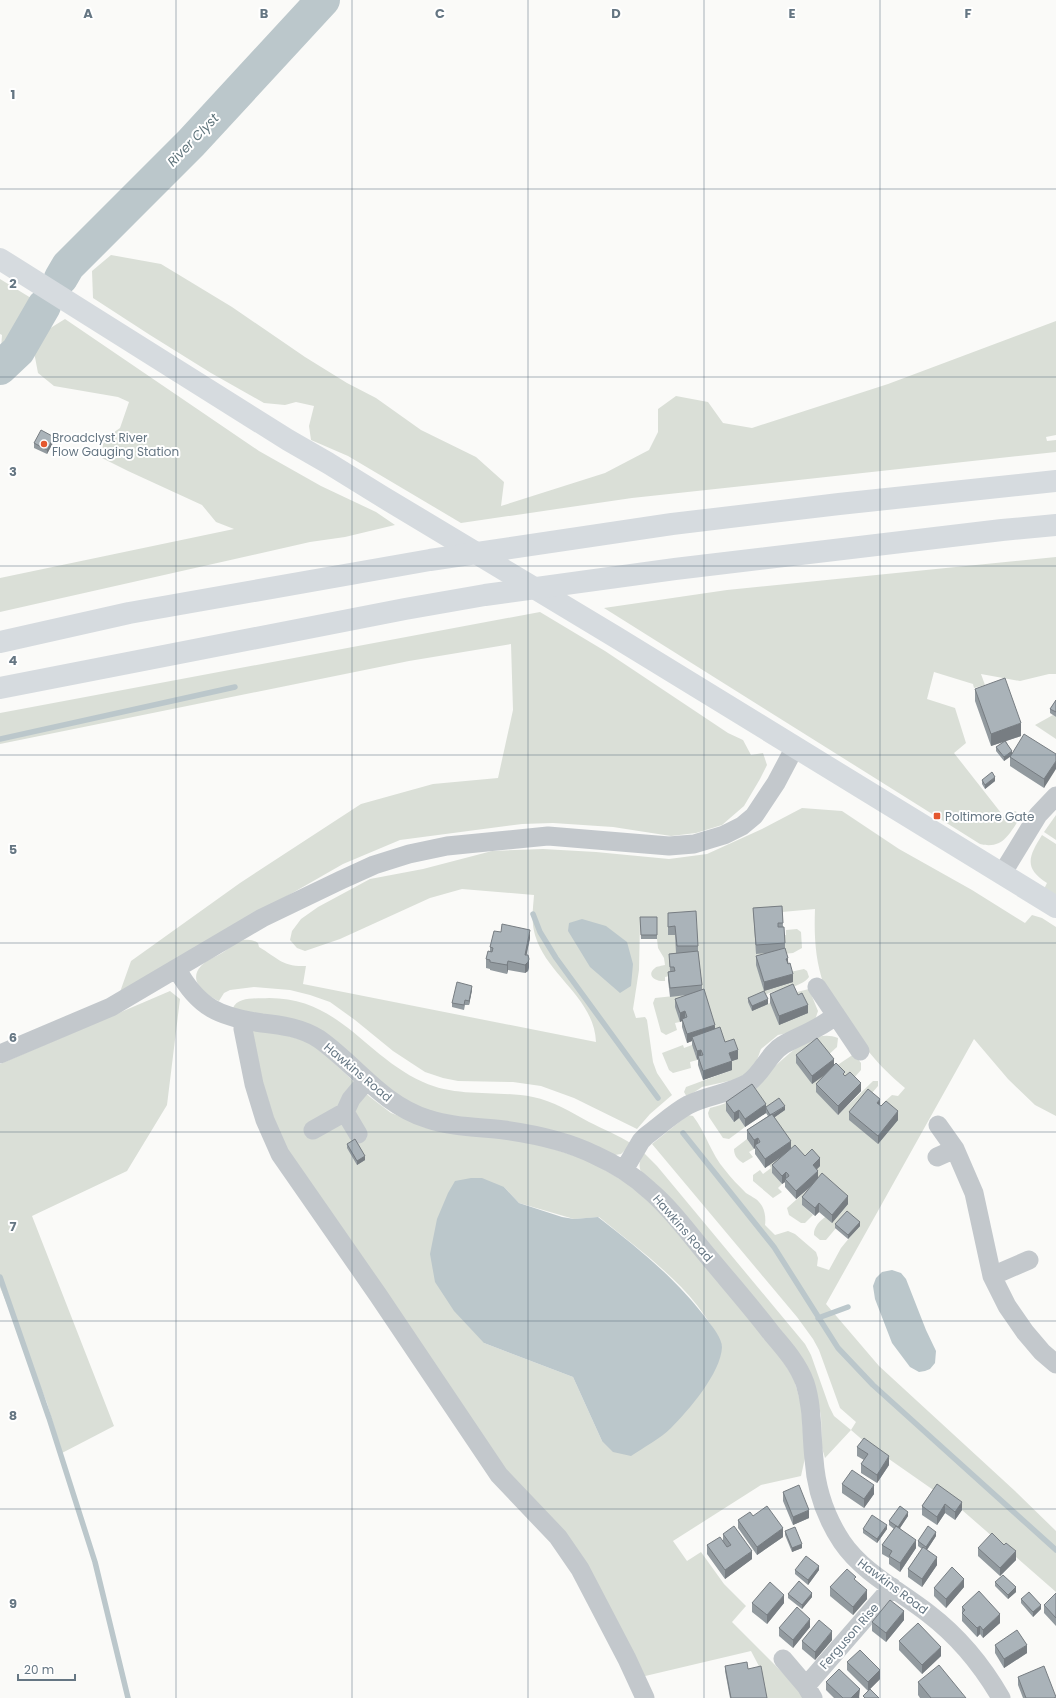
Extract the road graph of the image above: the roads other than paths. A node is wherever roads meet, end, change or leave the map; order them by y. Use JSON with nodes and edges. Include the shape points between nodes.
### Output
{"nodes":[{"id":1,"x":0,"y":259,"type":"edge"},
{"id":2,"x":1056,"y":481,"type":"edge"},
{"id":3,"x":1056,"y":525,"type":"edge"},
{"id":4,"x":0,"y":642,"type":"edge"},
{"id":5,"x":0,"y":688,"type":"edge"},
{"id":6,"x":795,"y":747,"type":"junction"},
{"id":7,"x":1056,"y":796,"type":"edge"},
{"id":8,"x":1002,"y":874,"type":"junction"},
{"id":9,"x":1056,"y":907,"type":"edge"},
{"id":10,"x":177,"y":969,"type":"junction"},
{"id":11,"x":818,"y":987,"type":"dead end"},
{"id":12,"x":836,"y":1015,"type":"junction"},
{"id":13,"x":243,"y":1020,"type":"junction"},
{"id":14,"x":860,"y":1051,"type":"dead end"},
{"id":15,"x":0,"y":1054,"type":"edge"},
{"id":16,"x":366,"y":1081,"type":"junction"},
{"id":17,"x":345,"y":1112,"type":"junction"},
{"id":18,"x":938,"y":1125,"type":"dead end"},
{"id":19,"x":313,"y":1130,"type":"dead end"},
{"id":20,"x":358,"y":1134,"type":"dead end"},
{"id":21,"x":955,"y":1149,"type":"junction"},
{"id":22,"x":937,"y":1157,"type":"dead end"},
{"id":23,"x":624,"y":1170,"type":"junction"},
{"id":24,"x":1029,"y":1260,"type":"dead end"},
{"id":25,"x":992,"y":1276,"type":"junction"},
{"id":26,"x":1056,"y":1364,"type":"edge"},
{"id":27,"x":892,"y":1587,"type":"junction"},
{"id":28,"x":783,"y":1659,"type":"dead end"},
{"id":29,"x":810,"y":1692,"type":"edge"},
{"id":30,"x":645,"y":1698,"type":"edge"},
{"id":31,"x":1001,"y":1698,"type":"edge"}],
"edges":[{"from":1,"to":6,"type":"main road","via":[[288,440]]},
{"from":2,"to":4,"type":"main road","via":[[679,524],[430,560],[129,613]]},
{"from":3,"to":5,"type":"main road","via":[[675,568],[485,595]]},
{"from":6,"to":8,"type":"main road"},
{"from":6,"to":10,"type":"street","via":[[776,783],[754,816],[742,826],[717,837],[694,844],[668,846],[548,836],[447,846],[409,854],[361,871],[262,918]]},
{"from":7,"to":8,"type":"street","via":[[1038,815]]},
{"from":8,"to":9,"type":"main road"},
{"from":10,"to":13,"type":"street","name":"Hawkins Road","via":[[188,989],[199,1000],[211,1009]]},
{"from":10,"to":15,"type":"street","via":[[111,1007]]},
{"from":11,"to":12,"type":"street"},
{"from":12,"to":14,"type":"street"},
{"from":12,"to":23,"type":"street","via":[[826,1025],[782,1046],[756,1077],[747,1083],[687,1105],[641,1141]]},
{"from":13,"to":16,"type":"street","name":"Hawkins Road","via":[[281,1025],[317,1038]]},
{"from":13,"to":30,"type":"street","via":[[254,1084],[265,1120],[280,1154],[499,1475],[558,1537],[580,1569]]},
{"from":16,"to":17,"type":"street","via":[[351,1099]]},
{"from":16,"to":23,"type":"street","name":"Hawkins Road","via":[[390,1100],[426,1119],[529,1134],[592,1153]]},
{"from":17,"to":19,"type":"street"},
{"from":17,"to":20,"type":"street"},
{"from":18,"to":21,"type":"street"},
{"from":21,"to":22,"type":"street"},
{"from":21,"to":25,"type":"street","via":[[974,1193]]},
{"from":23,"to":27,"type":"street","name":"Hawkins Road","via":[[651,1191],[790,1354],[804,1380],[810,1401],[817,1480],[820,1496],[832,1525],[853,1556]]},
{"from":24,"to":25,"type":"street"},
{"from":25,"to":26,"type":"street","via":[[1007,1306],[1025,1332]]},
{"from":27,"to":29,"type":"street","name":"Ferguson Rise"},
{"from":27,"to":31,"type":"street","name":"Hawkins Road","via":[[926,1611],[964,1645],[988,1675]]},
{"from":28,"to":29,"type":"street","name":"Ferguson Rise"}]}
